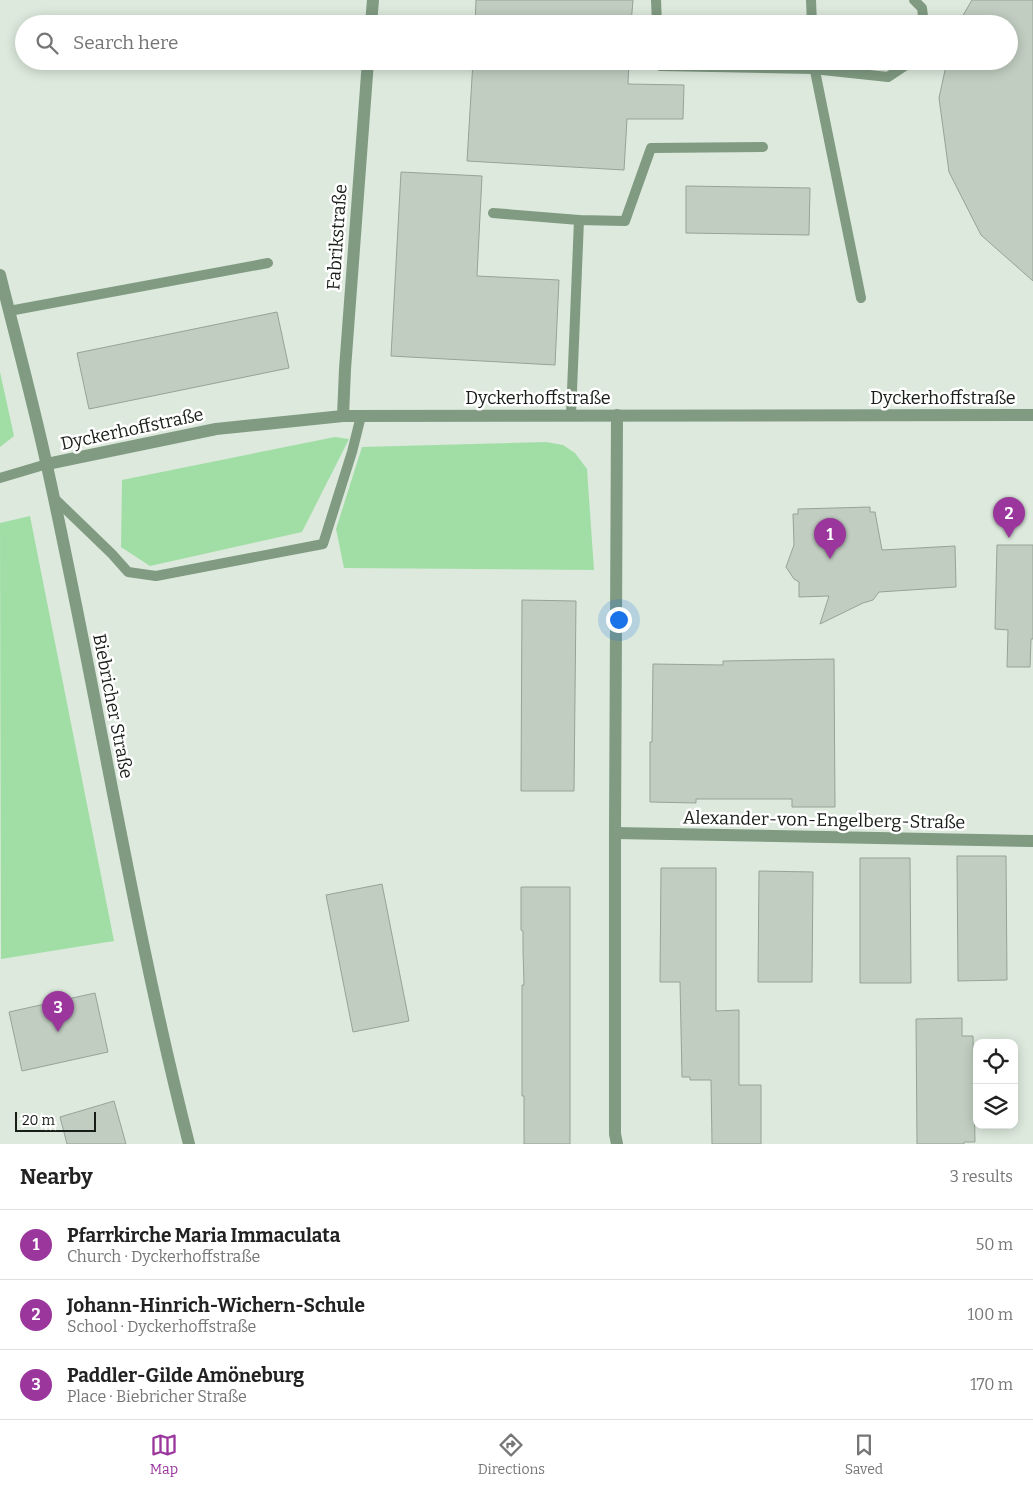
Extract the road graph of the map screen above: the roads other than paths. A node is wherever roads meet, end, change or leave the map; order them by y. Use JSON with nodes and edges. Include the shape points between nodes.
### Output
{"nodes":[{"id":1,"x":373,"y":0,"type":"edge"},
{"id":2,"x":656,"y":0,"type":"edge"},
{"id":3,"x":811,"y":0,"type":"edge"},
{"id":4,"x":914,"y":0,"type":"edge"},
{"id":5,"x":372,"y":15,"type":"edge"},
{"id":6,"x":657,"y":15,"type":"edge"},
{"id":7,"x":812,"y":15,"type":"edge"},
{"id":8,"x":923,"y":15,"type":"edge"},
{"id":9,"x":367,"y":70,"type":"edge"},
{"id":10,"x":814,"y":70,"type":"edge"},
{"id":11,"x":844,"y":70,"type":"edge"},
{"id":12,"x":898,"y":70,"type":"edge"},
{"id":13,"x":763,"y":147,"type":"dead end"},
{"id":14,"x":494,"y":213,"type":"dead end"},
{"id":15,"x":579,"y":220,"type":"junction"},
{"id":16,"x":268,"y":263,"type":"dead end"},
{"id":17,"x":0,"y":275,"type":"edge"},
{"id":18,"x":861,"y":298,"type":"dead end"},
{"id":19,"x":9,"y":311,"type":"junction"},
{"id":20,"x":571,"y":415,"type":"junction"},
{"id":21,"x":617,"y":415,"type":"junction"},
{"id":22,"x":1033,"y":415,"type":"edge"},
{"id":23,"x":343,"y":416,"type":"junction"},
{"id":24,"x":361,"y":416,"type":"junction"},
{"id":25,"x":47,"y":464,"type":"junction"},
{"id":26,"x":0,"y":478,"type":"edge"},
{"id":27,"x":54,"y":498,"type":"junction"},
{"id":28,"x":614,"y":833,"type":"junction"},
{"id":29,"x":1033,"y":841,"type":"edge"},
{"id":30,"x":189,"y":1144,"type":"edge"},
{"id":31,"x":616,"y":1144,"type":"edge"}],
"edges":[{"from":1,"to":5,"type":"street"},
{"from":2,"to":6,"type":"lane"},
{"from":3,"to":7,"type":"lane"},
{"from":4,"to":8,"type":"lane","via":[[922,8]]},
{"from":9,"to":23,"type":"street","name":"Fabrikstraße"},
{"from":10,"to":18,"type":"lane"},
{"from":11,"to":12,"type":"lane","via":[[888,77]]},
{"from":13,"to":15,"type":"lane","via":[[651,148],[625,221]]},
{"from":14,"to":15,"type":"lane"},
{"from":15,"to":20,"type":"lane"},
{"from":16,"to":19,"type":"lane"},
{"from":17,"to":19,"type":"street","name":"Biebricher Straße"},
{"from":19,"to":25,"type":"street","name":"Biebricher Straße"},
{"from":20,"to":21,"type":"street","name":"Dyckerhoffstraße"},
{"from":20,"to":24,"type":"street","name":"Dyckerhoffstraße"},
{"from":21,"to":22,"type":"street","name":"Dyckerhoffstraße"},
{"from":21,"to":28,"type":"street"},
{"from":23,"to":24,"type":"street","name":"Dyckerhoffstraße"},
{"from":23,"to":25,"type":"street","name":"Dyckerhoffstraße","via":[[216,429]]},
{"from":24,"to":27,"type":"lane","via":[[322,544],[156,576],[128,572]]},
{"from":25,"to":26,"type":"lane"},
{"from":25,"to":27,"type":"street","name":"Biebricher Straße"},
{"from":27,"to":30,"type":"street","name":"Biebricher Straße","via":[[143,948]]},
{"from":28,"to":29,"type":"street","name":"Alexander-von-Engelberg-Straße"},
{"from":28,"to":31,"type":"street"}]}
